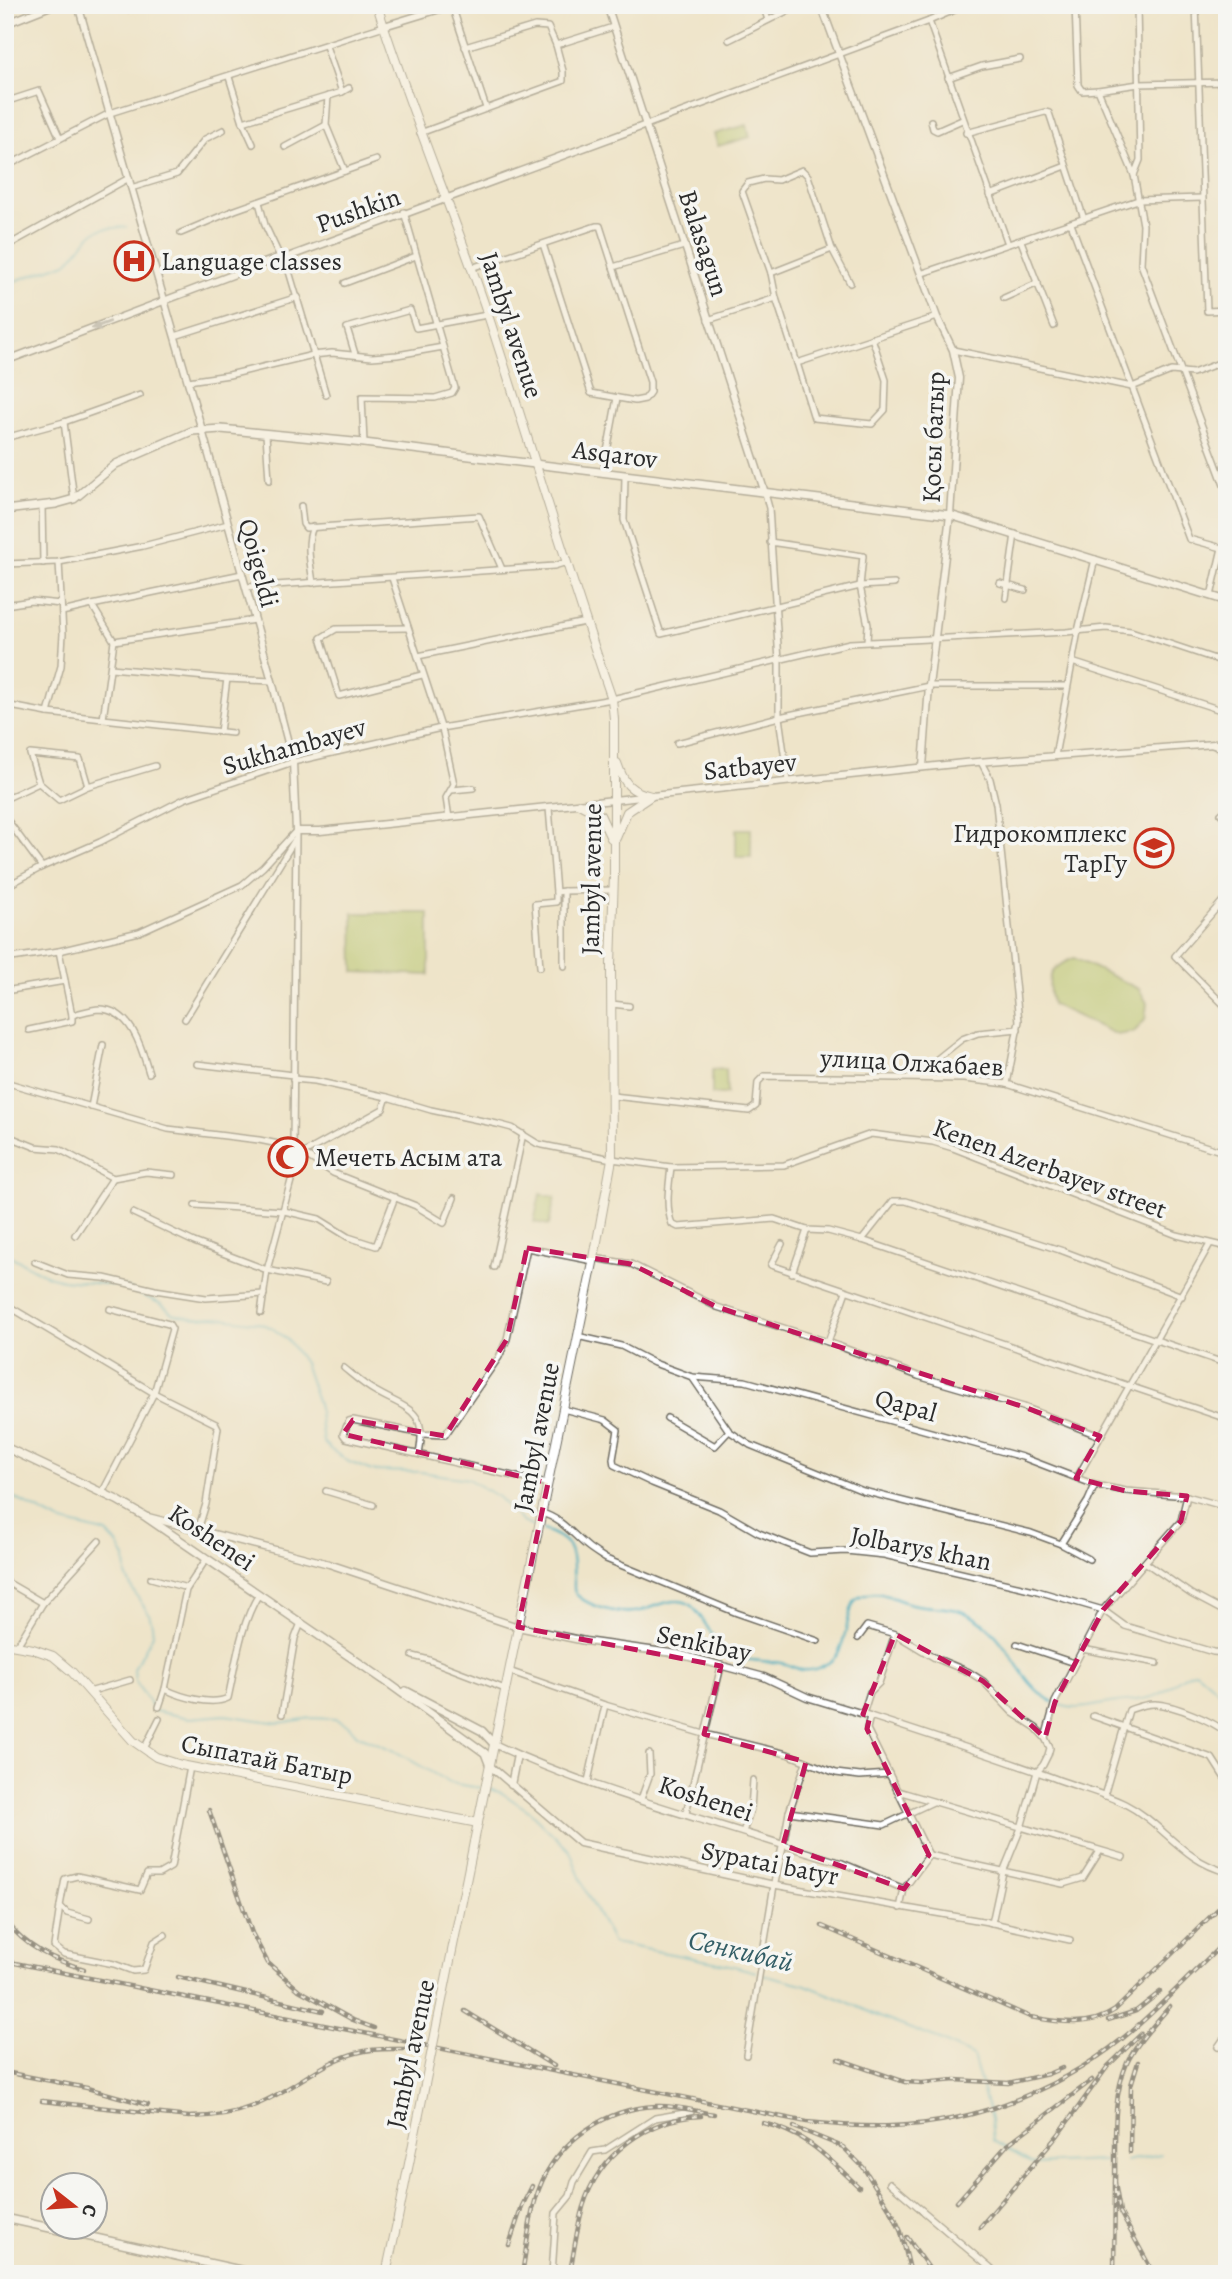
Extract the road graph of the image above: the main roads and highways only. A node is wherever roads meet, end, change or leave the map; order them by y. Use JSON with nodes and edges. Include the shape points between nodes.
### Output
{"nodes":[{"id":1,"x":377,"y":5,"type":"edge"},
{"id":2,"x":536,"y":466,"type":"junction"},
{"id":3,"x":5,"y":510,"type":"edge"},
{"id":4,"x":1227,"y":601,"type":"edge"},
{"id":5,"x":615,"y":755,"type":"junction"},
{"id":6,"x":579,"y":804,"type":"road end"},
{"id":7,"x":614,"y":844,"type":"junction"},
{"id":8,"x":5,"y":1447,"type":"edge"},
{"id":9,"x":5,"y":1644,"type":"edge"},
{"id":10,"x":384,"y":1680,"type":"junction"},
{"id":11,"x":494,"y":1744,"type":"junction"},
{"id":12,"x":475,"y":1746,"type":"junction"},
{"id":13,"x":490,"y":1766,"type":"junction"},
{"id":14,"x":478,"y":1823,"type":"junction"},
{"id":15,"x":5,"y":2218,"type":"edge"},
{"id":16,"x":258,"y":2274,"type":"edge"},
{"id":17,"x":386,"y":2274,"type":"edge"}],
"edges":[{"from":1,"to":2,"type":"main road","name":"Jambyl avenue"},
{"from":2,"to":3,"type":"main road","name":"Asqarov","via":[[364,443],[202,430],[116,464],[74,499]]},
{"from":2,"to":4,"type":"main road","name":"Asqarov","via":[[950,515]]},
{"from":2,"to":5,"type":"main road","name":"Jambyl avenue","via":[[612,699]]},
{"from":5,"to":7,"type":"main road","name":"Jambyl avenue"},
{"from":5,"to":7,"type":"main road","via":[[629,788],[652,796],[626,812]]},
{"from":6,"to":7,"type":"main road","via":[[600,815]]},
{"from":7,"to":11,"type":"main road","name":"Jambyl avenue","via":[[612,1159]]},
{"from":8,"to":10,"type":"main road","name":"Koshenei","via":[[146,1517]]},
{"from":9,"to":14,"type":"main road","name":"Сыпатай Батыр","via":[[52,1656],[133,1741],[156,1757]]},
{"from":10,"to":11,"type":"main road","via":[[484,1733]]},
{"from":10,"to":12,"type":"main road"},
{"from":11,"to":12,"type":"main road"},
{"from":11,"to":13,"type":"main road","name":"Jambyl avenue"},
{"from":12,"to":13,"type":"main road"},
{"from":13,"to":14,"type":"main road","name":"Jambyl avenue"},
{"from":14,"to":17,"type":"main road","name":"Jambyl avenue","bridge":true},
{"from":15,"to":16,"type":"main road"}]}
